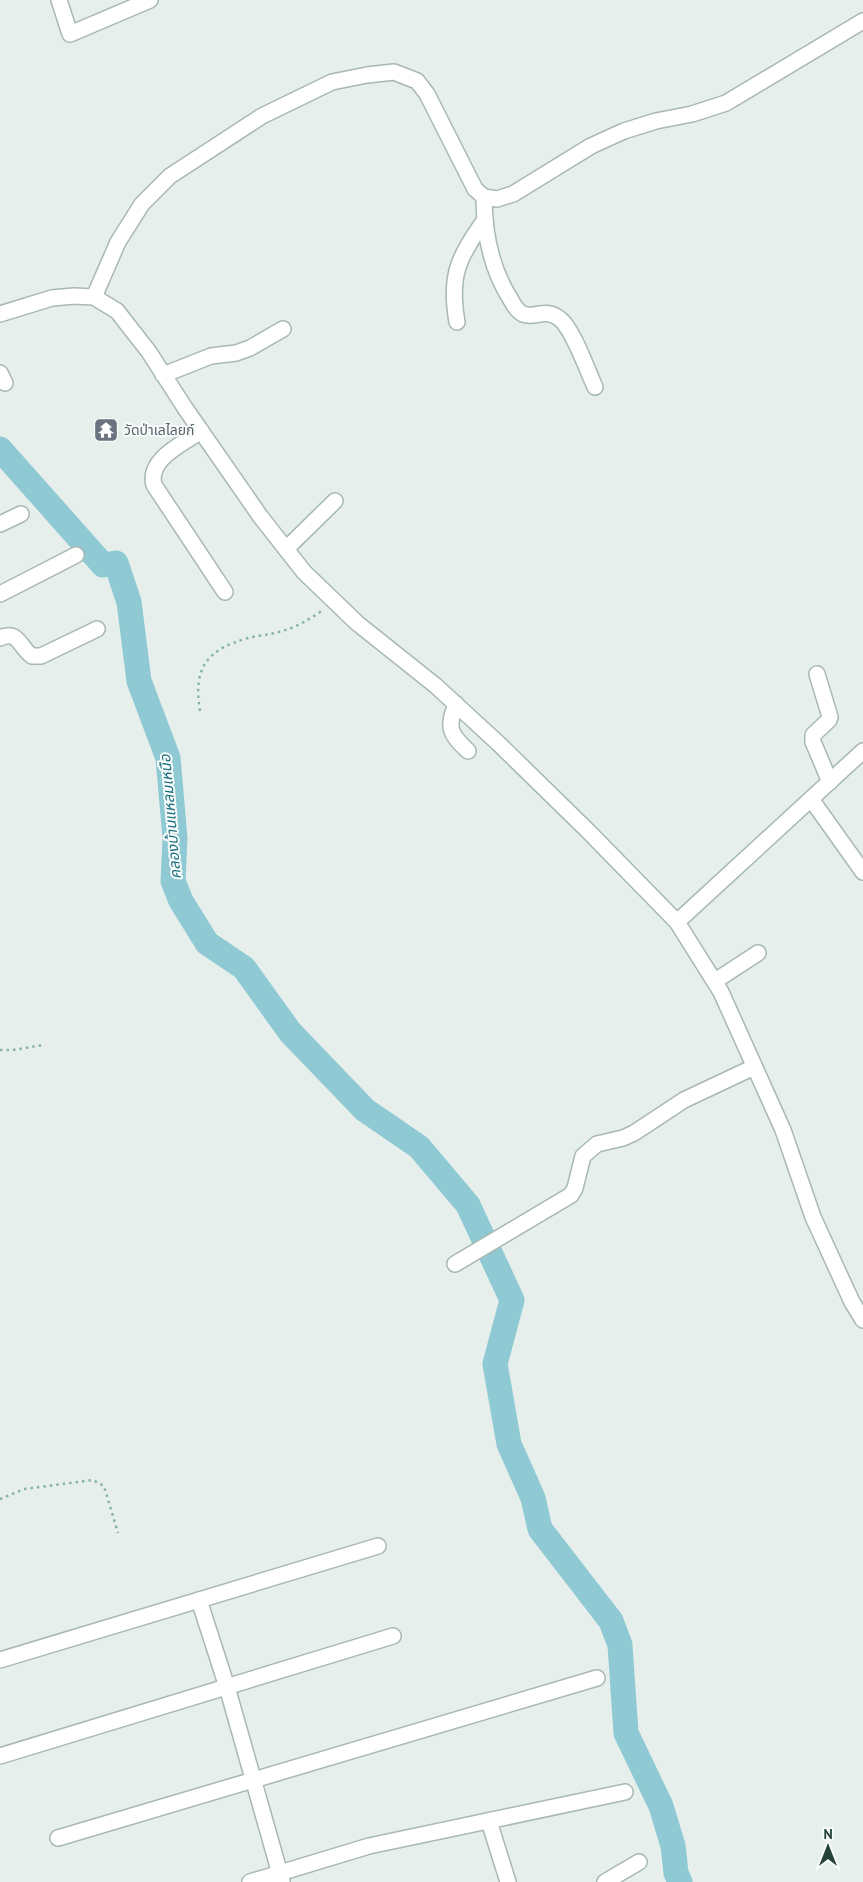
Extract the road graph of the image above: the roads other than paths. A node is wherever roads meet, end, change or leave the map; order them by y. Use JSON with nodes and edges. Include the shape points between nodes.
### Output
{"nodes":[{"id":1,"x":59,"y":0,"type":"edge"},
{"id":2,"x":150,"y":0,"type":"edge"},
{"id":3,"x":863,"y":21,"type":"edge"},
{"id":4,"x":484,"y":197,"type":"junction"},
{"id":5,"x":484,"y":221,"type":"junction"},
{"id":6,"x":94,"y":298,"type":"junction"},
{"id":7,"x":0,"y":314,"type":"edge"},
{"id":8,"x":457,"y":322,"type":"dead end"},
{"id":9,"x":283,"y":328,"type":"dead end"},
{"id":10,"x":163,"y":375,"type":"junction"},
{"id":11,"x":595,"y":387,"type":"dead end"},
{"id":12,"x":201,"y":431,"type":"junction"},
{"id":13,"x":335,"y":501,"type":"dead end"},
{"id":14,"x":21,"y":514,"type":"dead end"},
{"id":15,"x":0,"y":524,"type":"edge"},
{"id":16,"x":286,"y":549,"type":"junction"},
{"id":17,"x":76,"y":555,"type":"dead end"},
{"id":18,"x":225,"y":592,"type":"dead end"},
{"id":19,"x":0,"y":594,"type":"edge"},
{"id":20,"x":97,"y":629,"type":"dead end"},
{"id":21,"x":0,"y":638,"type":"edge"},
{"id":22,"x":817,"y":674,"type":"dead end"},
{"id":23,"x":456,"y":704,"type":"junction"},
{"id":24,"x":468,"y":751,"type":"dead end"},
{"id":25,"x":863,"y":751,"type":"edge"},
{"id":26,"x":830,"y":782,"type":"junction"},
{"id":27,"x":811,"y":799,"type":"junction"},
{"id":28,"x":863,"y":872,"type":"edge"},
{"id":29,"x":677,"y":922,"type":"junction"},
{"id":30,"x":758,"y":953,"type":"dead end"},
{"id":31,"x":715,"y":981,"type":"junction"},
{"id":32,"x":754,"y":1067,"type":"junction"},
{"id":33,"x":455,"y":1264,"type":"dead end"},
{"id":34,"x":863,"y":1320,"type":"edge"},
{"id":35,"x":378,"y":1546,"type":"dead end"},
{"id":36,"x":199,"y":1600,"type":"junction"},
{"id":37,"x":393,"y":1636,"type":"dead end"},
{"id":38,"x":0,"y":1660,"type":"edge"},
{"id":39,"x":596,"y":1678,"type":"dead end"},
{"id":40,"x":227,"y":1687,"type":"junction"},
{"id":41,"x":0,"y":1756,"type":"edge"},
{"id":42,"x":252,"y":1780,"type":"junction"},
{"id":43,"x":625,"y":1792,"type":"dead end"},
{"id":44,"x":489,"y":1821,"type":"junction"},
{"id":45,"x":58,"y":1838,"type":"dead end"},
{"id":46,"x":639,"y":1862,"type":"dead end"},
{"id":47,"x":280,"y":1877,"type":"edge"},
{"id":48,"x":250,"y":1882,"type":"edge"},
{"id":49,"x":508,"y":1882,"type":"edge"},
{"id":50,"x":605,"y":1882,"type":"edge"}],
"edges":[{"from":1,"to":2,"type":"street","via":[[70,34]]},
{"from":3,"to":4,"type":"street","via":[[726,102],[692,114],[624,130],[591,146],[513,194],[497,199]]},
{"from":4,"to":5,"type":"street"},
{"from":4,"to":6,"type":"street","via":[[475,190],[427,94],[417,81],[394,72],[332,82],[262,116],[170,176],[142,204],[118,242]]},
{"from":5,"to":8,"type":"street","via":[[458,262]]},
{"from":5,"to":11,"type":"street","via":[[501,286],[518,311],[525,315],[543,312],[560,318]]},
{"from":6,"to":7,"type":"street","via":[[52,298]]},
{"from":6,"to":10,"type":"street","via":[[117,312]]},
{"from":9,"to":10,"type":"street","via":[[250,348],[211,356]]},
{"from":10,"to":12,"type":"street"},
{"from":12,"to":16,"type":"street"},
{"from":12,"to":18,"type":"street","via":[[156,464],[152,476],[154,485]]},
{"from":13,"to":16,"type":"street"},
{"from":14,"to":15,"type":"street"},
{"from":16,"to":23,"type":"street","via":[[334,602]]},
{"from":17,"to":19,"type":"street"},
{"from":20,"to":21,"type":"street","via":[[41,656],[26,652],[12,635]]},
{"from":22,"to":26,"type":"street","via":[[830,717],[813,734],[813,742]]},
{"from":23,"to":24,"type":"street","via":[[450,720],[451,731]]},
{"from":23,"to":29,"type":"street"},
{"from":25,"to":26,"type":"street"},
{"from":26,"to":27,"type":"street"},
{"from":27,"to":28,"type":"street"},
{"from":27,"to":29,"type":"street"},
{"from":29,"to":31,"type":"street"},
{"from":30,"to":31,"type":"street"},
{"from":31,"to":32,"type":"street"},
{"from":32,"to":33,"type":"street","via":[[684,1100],[634,1133],[597,1144],[584,1156],[571,1195]]},
{"from":32,"to":34,"type":"street","via":[[783,1130],[813,1217]]},
{"from":35,"to":36,"type":"street"},
{"from":36,"to":38,"type":"street"},
{"from":36,"to":40,"type":"street"},
{"from":37,"to":40,"type":"street"},
{"from":39,"to":42,"type":"street"},
{"from":40,"to":41,"type":"street"},
{"from":40,"to":42,"type":"street"},
{"from":42,"to":45,"type":"street"},
{"from":42,"to":47,"type":"street"},
{"from":43,"to":44,"type":"street"},
{"from":44,"to":47,"type":"street","via":[[369,1846]]},
{"from":44,"to":49,"type":"street"},
{"from":46,"to":50,"type":"street"},
{"from":47,"to":48,"type":"street"}]}
